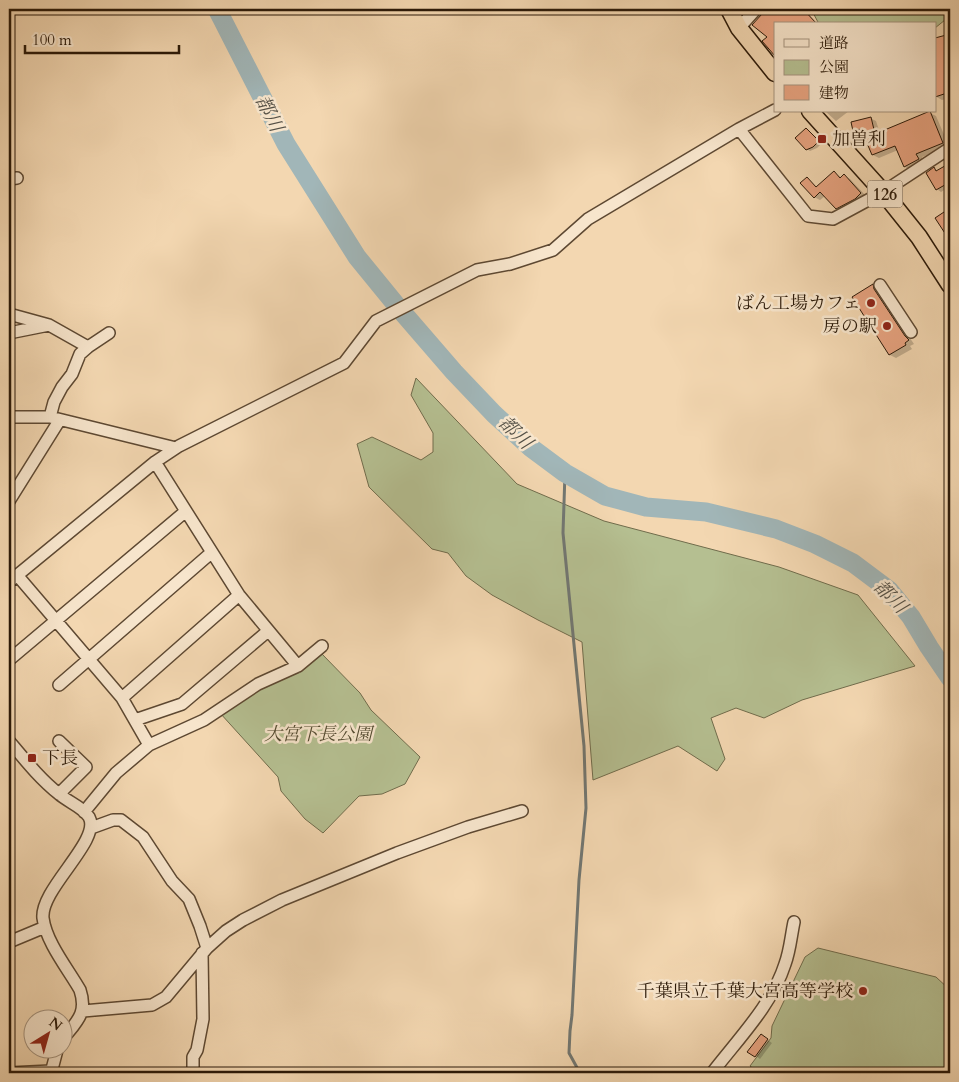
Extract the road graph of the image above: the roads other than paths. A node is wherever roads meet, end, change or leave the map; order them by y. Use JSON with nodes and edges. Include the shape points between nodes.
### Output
{"nodes":[{"id":1,"x":729,"y":9,"type":"edge"},
{"id":2,"x":756,"y":9,"type":"edge"},
{"id":3,"x":739,"y":28,"type":"junction"},
{"id":4,"x":774,"y":72,"type":"edge"},
{"id":5,"x":774,"y":111,"type":"edge"},
{"id":6,"x":811,"y":112,"type":"edge"},
{"id":7,"x":739,"y":129,"type":"junction"},
{"id":8,"x":950,"y":148,"type":"edge"},
{"id":9,"x":883,"y":192,"type":"junction"},
{"id":10,"x":880,"y":285,"type":"dead end"},
{"id":11,"x":950,"y":285,"type":"edge"},
{"id":12,"x":9,"y":314,"type":"edge"},
{"id":13,"x":49,"y":325,"type":"junction"},
{"id":14,"x":911,"y":332,"type":"dead end"},
{"id":15,"x":9,"y":333,"type":"edge"},
{"id":16,"x":109,"y":333,"type":"dead end"},
{"id":17,"x":88,"y":347,"type":"junction"},
{"id":18,"x":9,"y":417,"type":"edge"},
{"id":19,"x":55,"y":419,"type":"junction"},
{"id":20,"x":176,"y":448,"type":"junction"},
{"id":21,"x":155,"y":462,"type":"junction"},
{"id":22,"x":9,"y":501,"type":"edge"},
{"id":23,"x":186,"y":511,"type":"junction"},
{"id":24,"x":211,"y":553,"type":"junction"},
{"id":25,"x":13,"y":578,"type":"edge"},
{"id":26,"x":239,"y":595,"type":"junction"},
{"id":27,"x":56,"y":620,"type":"junction"},
{"id":28,"x":268,"y":631,"type":"junction"},
{"id":29,"x":322,"y":646,"type":"dead end"},
{"id":30,"x":9,"y":660,"type":"edge"},
{"id":31,"x":90,"y":660,"type":"junction"},
{"id":32,"x":298,"y":666,"type":"junction"},
{"id":33,"x":59,"y":685,"type":"dead end"},
{"id":34,"x":122,"y":698,"type":"junction"},
{"id":35,"x":135,"y":720,"type":"junction"},
{"id":36,"x":9,"y":741,"type":"edge"},
{"id":37,"x":59,"y":741,"type":"dead end"},
{"id":38,"x":149,"y":745,"type":"junction"},
{"id":39,"x":59,"y":794,"type":"junction"},
{"id":40,"x":522,"y":811,"type":"dead end"},
{"id":41,"x":84,"y":812,"type":"junction"},
{"id":42,"x":91,"y":828,"type":"junction"},
{"id":43,"x":794,"y":922,"type":"dead end"},
{"id":44,"x":45,"y":927,"type":"junction"},
{"id":45,"x":9,"y":942,"type":"edge"},
{"id":46,"x":204,"y":950,"type":"junction"},
{"id":47,"x":82,"y":1011,"type":"junction"},
{"id":48,"x":72,"y":1028,"type":"edge"},
{"id":49,"x":51,"y":1072,"type":"edge"},
{"id":50,"x":9,"y":1073,"type":"edge"},
{"id":51,"x":193,"y":1073,"type":"edge"},
{"id":52,"x":712,"y":1073,"type":"edge"}],
"edges":[{"from":1,"to":3,"type":"highway"},
{"from":2,"to":3,"type":"street"},
{"from":3,"to":4,"type":"highway"},
{"from":5,"to":7,"type":"street"},
{"from":6,"to":9,"type":"highway","number":"126"},
{"from":7,"to":9,"type":"street","via":[[808,216],[833,220]]},
{"from":7,"to":20,"type":"street","via":[[588,219],[553,250],[510,264],[477,270],[376,321],[344,363]]},
{"from":8,"to":9,"type":"street"},
{"from":9,"to":11,"type":"highway","number":"126","via":[[919,237]]},
{"from":10,"to":14,"type":"street"},
{"from":12,"to":13,"type":"street"},
{"from":13,"to":15,"type":"street"},
{"from":13,"to":17,"type":"street"},
{"from":16,"to":17,"type":"street"},
{"from":17,"to":19,"type":"street","via":[[80,354],[54,402]]},
{"from":18,"to":19,"type":"street"},
{"from":19,"to":20,"type":"street"},
{"from":19,"to":22,"type":"street"},
{"from":20,"to":21,"type":"street"},
{"from":21,"to":23,"type":"street"},
{"from":21,"to":25,"type":"street"},
{"from":23,"to":24,"type":"street"},
{"from":23,"to":27,"type":"street"},
{"from":24,"to":26,"type":"street"},
{"from":24,"to":31,"type":"street"},
{"from":25,"to":27,"type":"street"},
{"from":26,"to":28,"type":"street"},
{"from":26,"to":34,"type":"street"},
{"from":27,"to":30,"type":"street"},
{"from":27,"to":31,"type":"street"},
{"from":28,"to":32,"type":"street"},
{"from":28,"to":35,"type":"street","via":[[182,704]]},
{"from":29,"to":32,"type":"street"},
{"from":31,"to":33,"type":"street"},
{"from":31,"to":34,"type":"street"},
{"from":32,"to":38,"type":"street","via":[[258,684],[204,720]]},
{"from":34,"to":35,"type":"street"},
{"from":35,"to":38,"type":"street"},
{"from":36,"to":39,"type":"street","via":[[39,777]]},
{"from":37,"to":39,"type":"street","via":[[86,767]]},
{"from":38,"to":41,"type":"street","via":[[116,773]]},
{"from":39,"to":41,"type":"street"},
{"from":40,"to":46,"type":"street","via":[[424,843],[282,900],[243,920]]},
{"from":41,"to":42,"type":"street","via":[[89,816]]},
{"from":42,"to":44,"type":"street","via":[[50,896],[44,909]]},
{"from":42,"to":46,"type":"street","via":[[121,820],[143,838],[172,881],[189,899],[200,926]]},
{"from":43,"to":52,"type":"street","via":[[786,963],[778,983]]},
{"from":44,"to":45,"type":"street"},
{"from":44,"to":47,"type":"street","via":[[80,990]]},
{"from":46,"to":47,"type":"street","via":[[166,997],[152,1005]]},
{"from":46,"to":51,"type":"street","via":[[203,1018],[193,1057]]},
{"from":47,"to":48,"type":"street"},
{"from":49,"to":50,"type":"street"}]}
